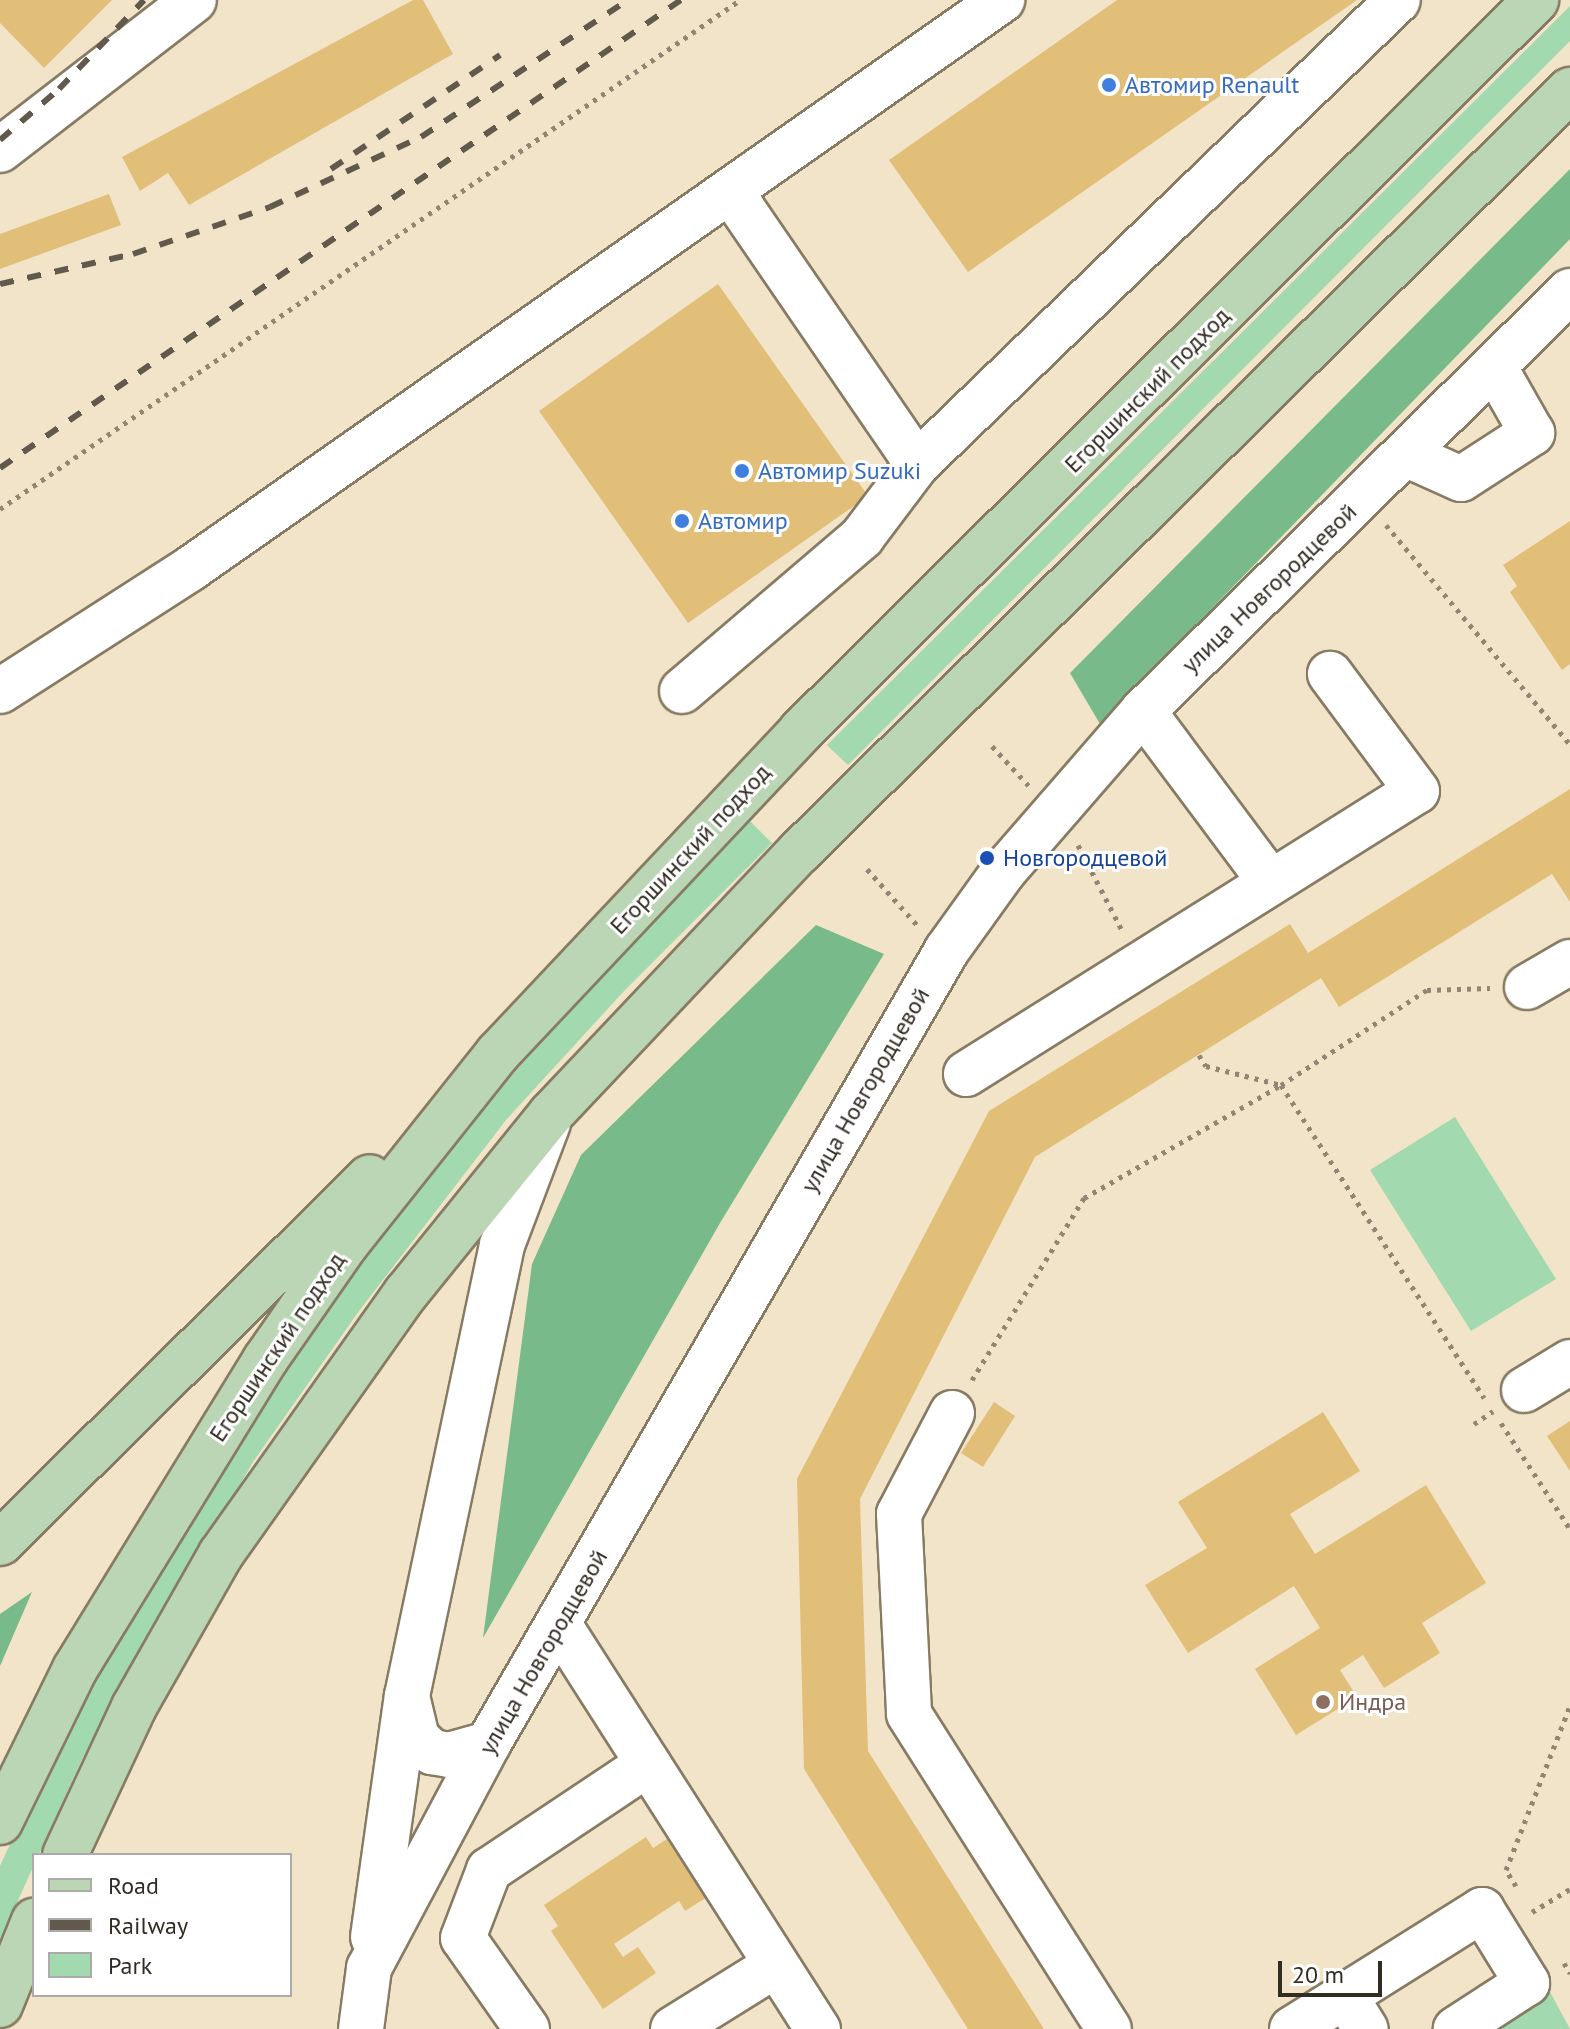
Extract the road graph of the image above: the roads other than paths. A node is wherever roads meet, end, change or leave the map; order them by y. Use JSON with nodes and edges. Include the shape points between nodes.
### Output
{"nodes":[{"id":1,"x":194,"y":0,"type":"edge"},
{"id":2,"x":1002,"y":0,"type":"edge"},
{"id":3,"x":1398,"y":0,"type":"edge"},
{"id":4,"x":1536,"y":0,"type":"edge"},
{"id":5,"x":1570,"y":90,"type":"edge"},
{"id":6,"x":0,"y":150,"type":"edge"},
{"id":7,"x":735,"y":189,"type":"junction"},
{"id":8,"x":1570,"y":291,"type":"edge"},
{"id":9,"x":1494,"y":366,"type":"junction"},
{"id":10,"x":1405,"y":454,"type":"junction"},
{"id":11,"x":917,"y":464,"type":"junction"},
{"id":12,"x":1330,"y":674,"type":"dead end"},
{"id":13,"x":0,"y":691,"type":"edge"},
{"id":14,"x":682,"y":691,"type":"dead end"},
{"id":15,"x":1143,"y":711,"type":"junction"},
{"id":16,"x":1269,"y":880,"type":"junction"},
{"id":17,"x":1570,"y":962,"type":"edge"},
{"id":18,"x":1527,"y":987,"type":"road end"},
{"id":19,"x":498,"y":1053,"type":"junction"},
{"id":20,"x":966,"y":1074,"type":"dead end"},
{"id":21,"x":551,"y":1114,"type":"junction"},
{"id":22,"x":1570,"y":1362,"type":"edge"},
{"id":23,"x":1524,"y":1390,"type":"dead end"},
{"id":24,"x":952,"y":1413,"type":"road end"},
{"id":25,"x":0,"y":1543,"type":"edge"},
{"id":26,"x":560,"y":1626,"type":"junction"},
{"id":27,"x":407,"y":1696,"type":"junction"},
{"id":28,"x":488,"y":1744,"type":"junction"},
{"id":29,"x":648,"y":1764,"type":"junction"},
{"id":30,"x":0,"y":1822,"type":"edge"},
{"id":31,"x":66,"y":1853,"type":"edge"},
{"id":32,"x":32,"y":1926,"type":"edge"},
{"id":33,"x":776,"y":1965,"type":"junction"},
{"id":34,"x":369,"y":1968,"type":"junction"},
{"id":35,"x":0,"y":2005,"type":"edge"},
{"id":36,"x":1355,"y":2012,"type":"edge"},
{"id":37,"x":361,"y":2029,"type":"edge"},
{"id":38,"x":527,"y":2029,"type":"edge"},
{"id":39,"x":673,"y":2029,"type":"edge"},
{"id":40,"x":818,"y":2029,"type":"edge"},
{"id":41,"x":1109,"y":2029,"type":"edge"},
{"id":42,"x":1292,"y":2029,"type":"edge"},
{"id":43,"x":1456,"y":2029,"type":"edge"}],
"edges":[{"from":1,"to":6,"type":"street"},
{"from":2,"to":7,"type":"street"},
{"from":3,"to":11,"type":"street"},
{"from":4,"to":19,"type":"main road","name":"Егоршинский подход","via":[[801,731]]},
{"from":5,"to":21,"type":"main road","via":[[800,851]]},
{"from":7,"to":11,"type":"street","via":[[742,208]]},
{"from":7,"to":13,"type":"street","via":[[190,569]]},
{"from":8,"to":9,"type":"street","name":"улица Новгородцевой"},
{"from":9,"to":10,"type":"street","name":"улица Новгородцевой"},
{"from":9,"to":10,"type":"street","via":[[1532,433],[1461,479]]},
{"from":10,"to":15,"type":"street","name":"улица Новгородцевой"},
{"from":11,"to":14,"type":"street","via":[[862,537]]},
{"from":12,"to":16,"type":"street","via":[[1417,791]]},
{"from":15,"to":16,"type":"street"},
{"from":15,"to":26,"type":"street","name":"улица Новгородцевой","via":[[1003,872],[922,989]]},
{"from":16,"to":20,"type":"street"},
{"from":17,"to":18,"type":"street"},
{"from":19,"to":25,"type":"main road"},
{"from":19,"to":30,"type":"main road","name":"Егоршинский подход","via":[[346,1244],[265,1360],[75,1669]]},
{"from":21,"to":27,"type":"street","via":[[502,1245]]},
{"from":21,"to":31,"type":"main road","via":[[406,1293],[221,1554],[134,1707]]},
{"from":22,"to":23,"type":"street"},
{"from":24,"to":41,"type":"street","via":[[899,1514],[909,1714]]},
{"from":26,"to":28,"type":"street","name":"улица Новгородцевой"},
{"from":26,"to":29,"type":"street"},
{"from":27,"to":28,"type":"street","via":[[417,1738],[432,1752],[449,1755]]},
{"from":27,"to":34,"type":"street"},
{"from":28,"to":34,"type":"street","name":"улица Новгородцевой"},
{"from":29,"to":33,"type":"street"},
{"from":29,"to":38,"type":"street","via":[[489,1870],[463,1938]]},
{"from":32,"to":35,"type":"main road"},
{"from":33,"to":39,"type":"street"},
{"from":33,"to":40,"type":"street"},
{"from":34,"to":37,"type":"street","name":"улица Новгородцевой"},
{"from":36,"to":42,"type":"street"},
{"from":36,"to":43,"type":"street","via":[[1482,1910],[1527,1983]]}]}
